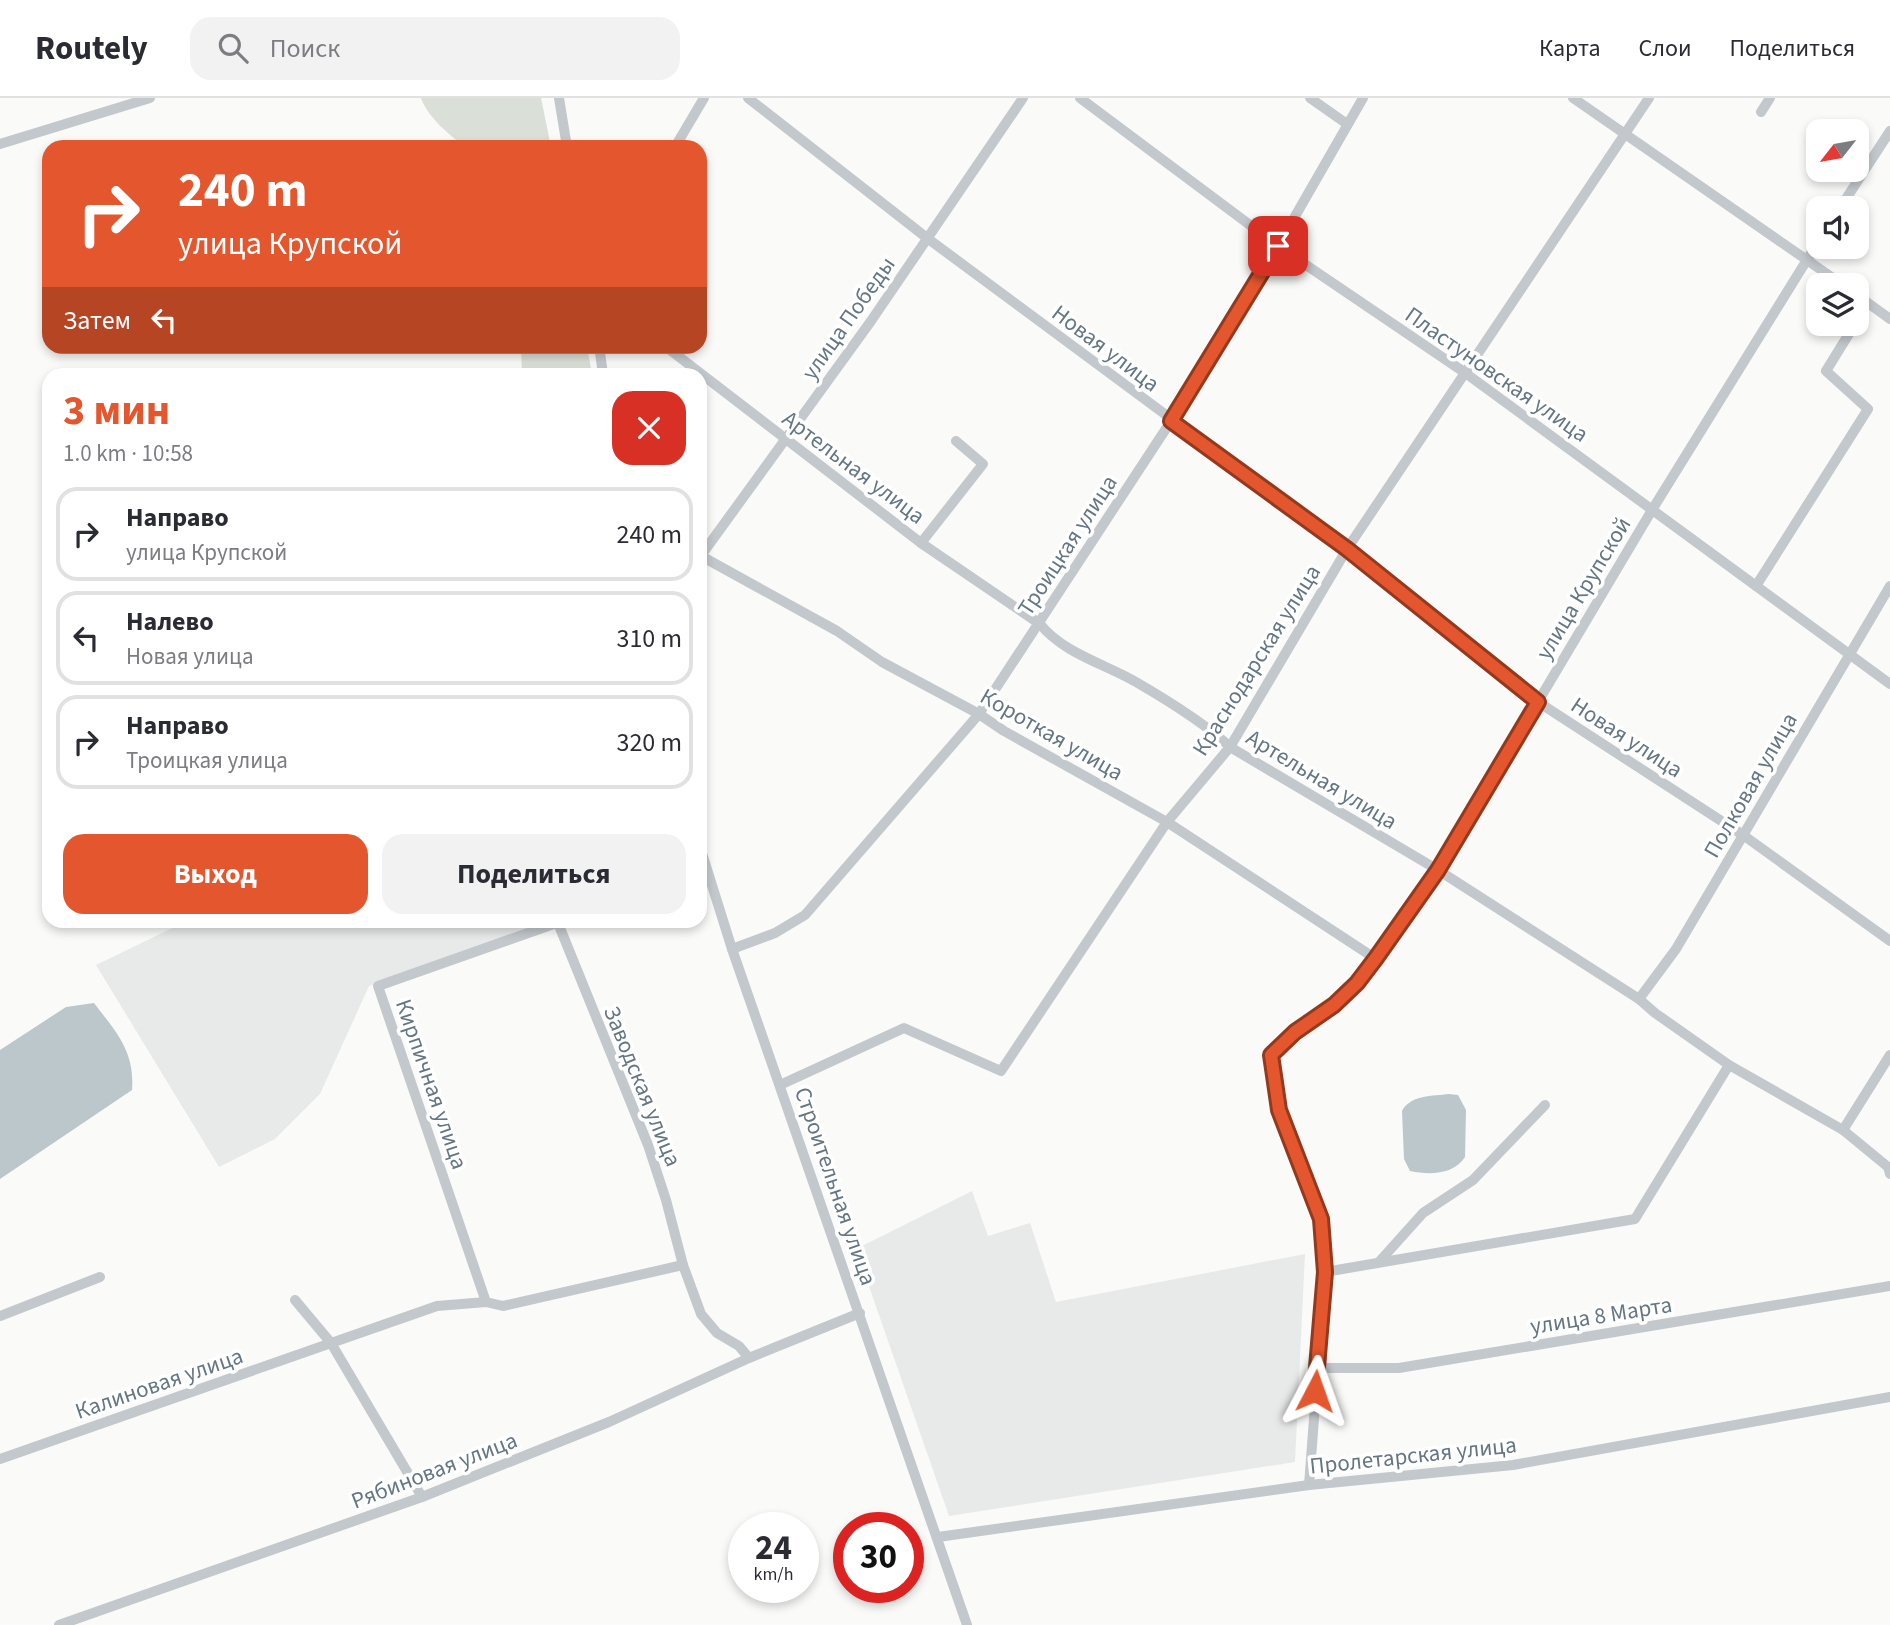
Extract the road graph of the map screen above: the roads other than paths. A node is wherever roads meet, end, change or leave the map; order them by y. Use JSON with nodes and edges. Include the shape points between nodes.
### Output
{"nodes":[{"id":1,"x":149,"y":98,"type":"edge"},
{"id":2,"x":559,"y":98,"type":"edge"},
{"id":3,"x":704,"y":98,"type":"edge"},
{"id":4,"x":748,"y":98,"type":"edge"},
{"id":5,"x":1023,"y":98,"type":"edge"},
{"id":6,"x":1080,"y":98,"type":"edge"},
{"id":7,"x":1310,"y":98,"type":"edge"},
{"id":8,"x":1363,"y":98,"type":"edge"},
{"id":9,"x":1573,"y":98,"type":"edge"},
{"id":10,"x":1649,"y":98,"type":"edge"},
{"id":11,"x":1770,"y":98,"type":"edge"},
{"id":12,"x":1761,"y":112,"type":"dead end"},
{"id":13,"x":1347,"y":124,"type":"junction"},
{"id":14,"x":1890,"y":131,"type":"edge"},
{"id":15,"x":1625,"y":135,"type":"junction"},
{"id":16,"x":566,"y":140,"type":"edge"},
{"id":17,"x":679,"y":140,"type":"edge"},
{"id":18,"x":0,"y":144,"type":"edge"},
{"id":19,"x":1848,"y":196,"type":"edge"},
{"id":20,"x":927,"y":238,"type":"junction"},
{"id":21,"x":1278,"y":246,"type":"junction"},
{"id":22,"x":1807,"y":260,"type":"junction"},
{"id":23,"x":1826,"y":273,"type":"edge"},
{"id":24,"x":1869,"y":304,"type":"edge"},
{"id":25,"x":1890,"y":319,"type":"edge"},
{"id":26,"x":1847,"y":336,"type":"edge"},
{"id":27,"x":675,"y":354,"type":"edge"},
{"id":28,"x":693,"y":368,"type":"edge"},
{"id":29,"x":1464,"y":372,"type":"junction"},
{"id":30,"x":707,"y":379,"type":"edge"},
{"id":31,"x":1171,"y":421,"type":"junction"},
{"id":32,"x":785,"y":439,"type":"junction"},
{"id":33,"x":956,"y":441,"type":"dead end"},
{"id":34,"x":1652,"y":510,"type":"junction"},
{"id":35,"x":921,"y":543,"type":"junction"},
{"id":36,"x":707,"y":546,"type":"edge"},
{"id":37,"x":1347,"y":549,"type":"junction"},
{"id":38,"x":707,"y":560,"type":"edge"},
{"id":39,"x":1756,"y":586,"type":"junction"},
{"id":40,"x":1890,"y":586,"type":"edge"},
{"id":41,"x":1040,"y":624,"type":"junction"},
{"id":42,"x":1849,"y":654,"type":"junction"},
{"id":43,"x":1890,"y":684,"type":"edge"},
{"id":44,"x":1538,"y":702,"type":"junction"},
{"id":45,"x":979,"y":714,"type":"junction"},
{"id":46,"x":1230,"y":747,"type":"junction"},
{"id":47,"x":1167,"y":822,"type":"junction"},
{"id":48,"x":1743,"y":835,"type":"junction"},
{"id":49,"x":1438,"y":870,"type":"junction"},
{"id":50,"x":707,"y":882,"type":"edge"},
{"id":51,"x":544,"y":928,"type":"edge"},
{"id":52,"x":563,"y":928,"type":"edge"},
{"id":53,"x":1890,"y":941,"type":"edge"},
{"id":54,"x":732,"y":949,"type":"junction"},
{"id":55,"x":1376,"y":958,"type":"junction"},
{"id":56,"x":1639,"y":999,"type":"junction"},
{"id":57,"x":1890,"y":1055,"type":"edge"},
{"id":58,"x":1730,"y":1065,"type":"junction"},
{"id":59,"x":780,"y":1086,"type":"junction"},
{"id":60,"x":1545,"y":1105,"type":"dead end"},
{"id":61,"x":1843,"y":1130,"type":"junction"},
{"id":62,"x":1890,"y":1174,"type":"edge"},
{"id":63,"x":1380,"y":1262,"type":"junction"},
{"id":64,"x":684,"y":1265,"type":"junction"},
{"id":65,"x":1325,"y":1272,"type":"junction"},
{"id":66,"x":100,"y":1277,"type":"dead end"},
{"id":67,"x":1890,"y":1286,"type":"edge"},
{"id":68,"x":295,"y":1300,"type":"dead end"},
{"id":69,"x":486,"y":1302,"type":"junction"},
{"id":70,"x":860,"y":1313,"type":"junction"},
{"id":71,"x":0,"y":1316,"type":"edge"},
{"id":72,"x":331,"y":1343,"type":"junction"},
{"id":73,"x":749,"y":1358,"type":"junction"},
{"id":74,"x":1317,"y":1368,"type":"junction"},
{"id":75,"x":1890,"y":1397,"type":"edge"},
{"id":76,"x":0,"y":1459,"type":"edge"},
{"id":77,"x":1309,"y":1485,"type":"junction"},
{"id":78,"x":422,"y":1497,"type":"junction"},
{"id":79,"x":938,"y":1537,"type":"junction"},
{"id":80,"x":59,"y":1625,"type":"edge"},
{"id":81,"x":967,"y":1625,"type":"edge"}],
"edges":[{"from":1,"to":18,"type":"street"},
{"from":2,"to":16,"type":"street"},
{"from":3,"to":17,"type":"street"},
{"from":4,"to":20,"type":"street","name":"Новая улица"},
{"from":5,"to":20,"type":"street","name":"улица Победы"},
{"from":6,"to":21,"type":"street","name":"Пластуновская улица"},
{"from":7,"to":13,"type":"street"},
{"from":8,"to":13,"type":"street","name":"Троицкая улица"},
{"from":9,"to":15,"type":"street"},
{"from":10,"to":15,"type":"street","name":"Краснодарская улица"},
{"from":11,"to":12,"type":"street"},
{"from":13,"to":21,"type":"street","name":"Троицкая улица"},
{"from":14,"to":19,"type":"street"},
{"from":15,"to":22,"type":"street"},
{"from":15,"to":29,"type":"street","name":"Краснодарская улица"},
{"from":20,"to":31,"type":"street","name":"Новая улица"},
{"from":20,"to":32,"type":"street","name":"улица Победы"},
{"from":21,"to":29,"type":"street","name":"Пластуновская улица"},
{"from":21,"to":31,"type":"street","name":"Троицкая улица"},
{"from":22,"to":23,"type":"street"},
{"from":22,"to":34,"type":"street","name":"улица Крупской"},
{"from":24,"to":25,"type":"street"},
{"from":26,"to":39,"type":"street","via":[[1826,371],[1868,409]]},
{"from":27,"to":28,"type":"street","name":"Артельная улица"},
{"from":29,"to":34,"type":"street","name":"Пластуновская улица"},
{"from":29,"to":37,"type":"street","name":"Краснодарская улица"},
{"from":30,"to":32,"type":"street","name":"Артельная улица"},
{"from":31,"to":37,"type":"street","name":"Новая улица"},
{"from":31,"to":41,"type":"street","name":"Троицкая улица"},
{"from":32,"to":35,"type":"street","name":"Артельная улица"},
{"from":32,"to":36,"type":"street","name":"улица Победы"},
{"from":33,"to":35,"type":"street","via":[[983,464]]},
{"from":34,"to":39,"type":"street","name":"Пластуновская улица"},
{"from":34,"to":44,"type":"street","name":"улица Крупской"},
{"from":35,"to":41,"type":"street","name":"Артельная улица"},
{"from":37,"to":44,"type":"street","name":"Новая улица"},
{"from":37,"to":46,"type":"street","name":"Краснодарская улица"},
{"from":38,"to":45,"type":"street","name":"Короткая улица"},
{"from":39,"to":42,"type":"street","name":"Пластуновская улица"},
{"from":40,"to":42,"type":"street","name":"Полковая улица"},
{"from":41,"to":45,"type":"street","name":"Троицкая улица"},
{"from":41,"to":46,"type":"street","name":"Артельная улица","via":[[1048,634],[1135,681]]},
{"from":42,"to":43,"type":"street","name":"Пластуновская улица"},
{"from":42,"to":48,"type":"street","name":"Полковая улица"},
{"from":44,"to":48,"type":"street","name":"Новая улица"},
{"from":44,"to":49,"type":"street","name":"улица Крупской"},
{"from":45,"to":47,"type":"street","name":"Короткая улица"},
{"from":45,"to":54,"type":"street","name":"Троицкая улица","via":[[804,915],[775,933]]},
{"from":46,"to":47,"type":"street","name":"Краснодарская улица"},
{"from":46,"to":49,"type":"street","name":"Артельная улица"},
{"from":47,"to":55,"type":"street","name":"Короткая улица"},
{"from":47,"to":59,"type":"street","name":"Краснодарская улица","via":[[1001,1071],[904,1028]]},
{"from":48,"to":53,"type":"street","name":"Новая улица"},
{"from":48,"to":56,"type":"street","name":"Полковая улица","via":[[1676,949]]},
{"from":49,"to":55,"type":"street","name":"улица Крупской"},
{"from":49,"to":56,"type":"street","name":"Артельная улица"},
{"from":50,"to":54,"type":"street","name":"Строительная улица"},
{"from":51,"to":69,"type":"street","name":"Кирпичная улица","via":[[378,986]]},
{"from":52,"to":64,"type":"street","name":"Заводская улица","via":[[648,1145]]},
{"from":54,"to":59,"type":"street","name":"Строительная улица"},
{"from":55,"to":65,"type":"street","name":"улица Крупской","via":[[1334,1005],[1271,1055],[1279,1110],[1321,1219]]},
{"from":56,"to":58,"type":"street","name":"Артельная улица"},
{"from":57,"to":61,"type":"street"},
{"from":58,"to":61,"type":"street","name":"Артельная улица"},
{"from":58,"to":63,"type":"street","via":[[1635,1219]]},
{"from":59,"to":70,"type":"street","name":"Строительная улица"},
{"from":60,"to":63,"type":"street","via":[[1473,1180],[1423,1213]]},
{"from":61,"to":62,"type":"street","name":"Артельная улица","via":[[1888,1167]]},
{"from":63,"to":65,"type":"street"},
{"from":64,"to":69,"type":"street","name":"Калиновая улица","via":[[503,1306]]},
{"from":64,"to":73,"type":"street","name":"Заводская улица","via":[[701,1314]]},
{"from":65,"to":74,"type":"street","name":"улица Крупской"},
{"from":66,"to":71,"type":"street"},
{"from":67,"to":74,"type":"street","name":"улица 8 Марта","via":[[1399,1367]]},
{"from":68,"to":72,"type":"street"},
{"from":69,"to":72,"type":"street","name":"Калиновая улица","via":[[437,1306]]},
{"from":70,"to":73,"type":"street","name":"Рябиновая улица"},
{"from":70,"to":79,"type":"street","name":"Строительная улица"},
{"from":72,"to":76,"type":"street","name":"Калиновая улица"},
{"from":72,"to":78,"type":"street"},
{"from":73,"to":78,"type":"street","name":"Рябиновая улица","via":[[609,1422]]},
{"from":74,"to":77,"type":"street","name":"улица Крупской"},
{"from":75,"to":77,"type":"street","name":"Пролетарская улица","via":[[1513,1465]]},
{"from":77,"to":79,"type":"street","name":"Пролетарская улица"},
{"from":78,"to":80,"type":"street","name":"Рябиновая улица"},
{"from":79,"to":81,"type":"street","name":"Строительная улица"}]}
